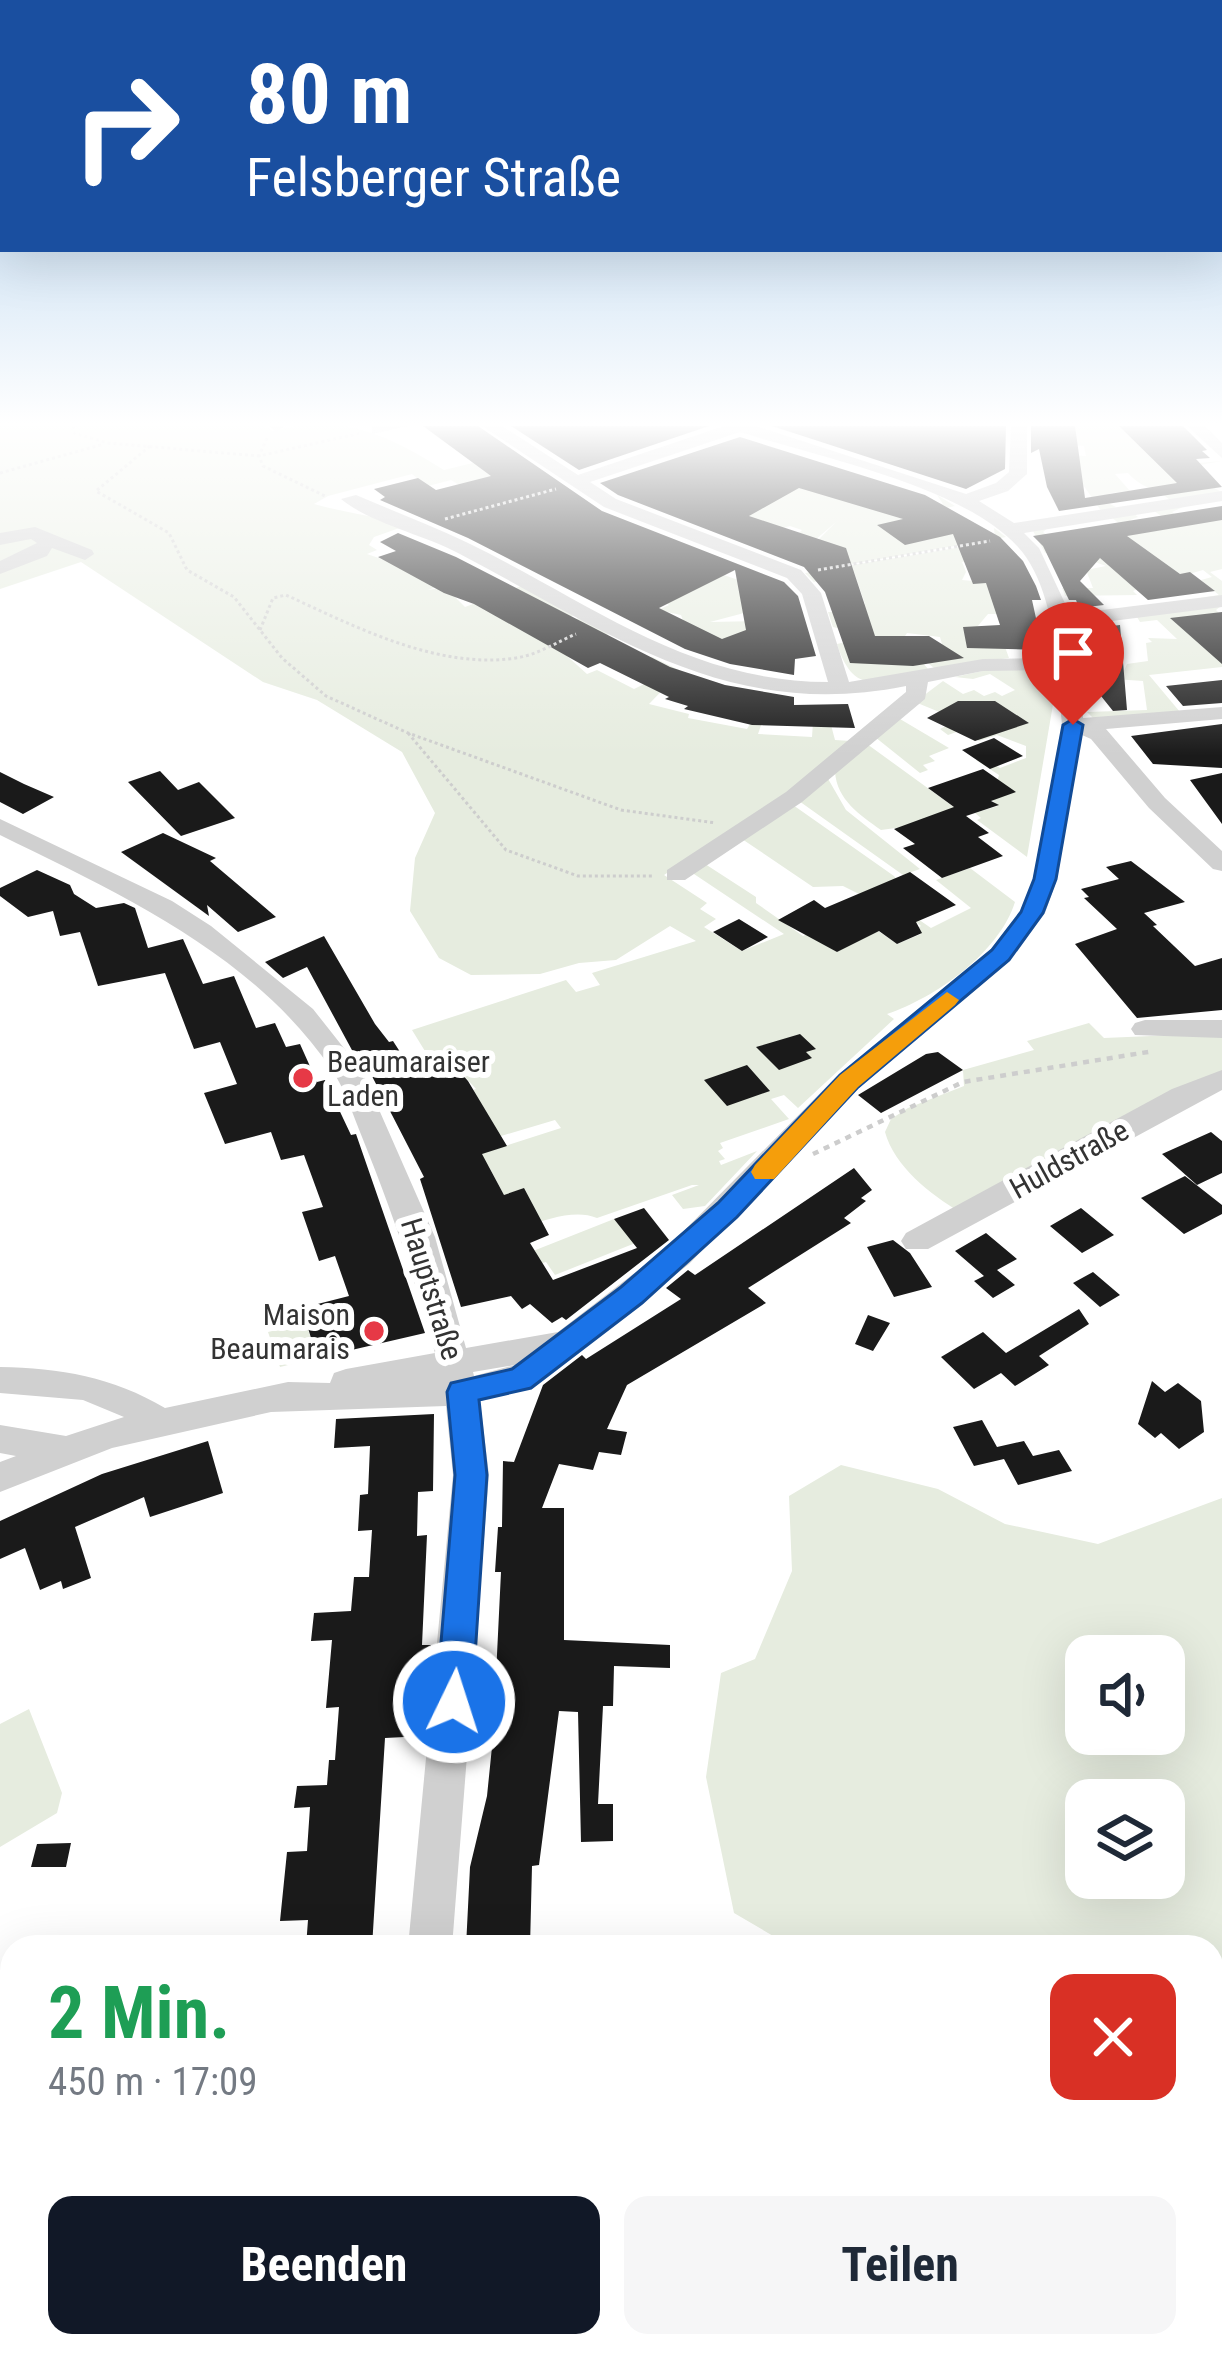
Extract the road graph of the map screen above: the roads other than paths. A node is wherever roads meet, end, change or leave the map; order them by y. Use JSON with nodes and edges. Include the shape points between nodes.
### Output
{"nodes":[{"id":1,"x":38,"y":536,"type":"edge"},
{"id":2,"x":438,"y":536,"type":"edge"},
{"id":3,"x":697,"y":536,"type":"edge"},
{"id":4,"x":1019,"y":536,"type":"edge"},
{"id":5,"x":45,"y":538,"type":"junction"},
{"id":6,"x":85,"y":554,"type":"dead end"},
{"id":7,"x":0,"y":568,"type":"edge"},
{"id":8,"x":1222,"y":601,"type":"edge"},
{"id":9,"x":1063,"y":621,"type":"junction"},
{"id":10,"x":1071,"y":664,"type":"junction"},
{"id":11,"x":917,"y":679,"type":"junction"},
{"id":12,"x":841,"y":689,"type":"junction"},
{"id":13,"x":1222,"y":713,"type":"edge"},
{"id":14,"x":1073,"y":725,"type":"junction"},
{"id":15,"x":0,"y":826,"type":"edge"},
{"id":16,"x":1222,"y":864,"type":"edge"},
{"id":17,"x":676,"y":874,"type":"road end"},
{"id":18,"x":1145,"y":1029,"type":"dead end"},
{"id":19,"x":1222,"y":1029,"type":"edge"},
{"id":20,"x":1222,"y":1079,"type":"edge"},
{"id":21,"x":917,"y":1240,"type":"dead end"},
{"id":22,"x":459,"y":1376,"type":"junction"},
{"id":23,"x":0,"y":1380,"type":"edge"},
{"id":24,"x":158,"y":1421,"type":"junction"},
{"id":25,"x":0,"y":1439,"type":"edge"},
{"id":26,"x":65,"y":1450,"type":"junction"},
{"id":27,"x":0,"y":1477,"type":"edge"},
{"id":28,"x":431,"y":1935,"type":"edge"}],
"edges":[{"from":1,"to":5,"type":"street"},
{"from":2,"to":12,"type":"street","via":[[713,674]]},
{"from":3,"to":12,"type":"street","via":[[794,574],[811,593]]},
{"from":4,"to":9,"type":"street"},
{"from":5,"to":6,"type":"street"},
{"from":5,"to":7,"type":"street","via":[[40,552]]},
{"from":8,"to":9,"type":"street"},
{"from":9,"to":10,"type":"street"},
{"from":10,"to":11,"type":"street","via":[[988,664]]},
{"from":10,"to":14,"type":"street"},
{"from":11,"to":12,"type":"street"},
{"from":11,"to":17,"type":"street","via":[[917,694],[794,797]]},
{"from":13,"to":14,"type":"street"},
{"from":14,"to":16,"type":"street","via":[[1099,734]]},
{"from":14,"to":22,"type":"street","via":[[1045,879],[1025,924],[982,972],[849,1081],[678,1256],[569,1342],[520,1379]]},
{"from":15,"to":22,"type":"street","name":"Hauptstraße","via":[[114,878],[202,931],[329,1043],[385,1148]]},
{"from":18,"to":19,"type":"street"},
{"from":20,"to":21,"type":"street","name":"Huldstraße"},
{"from":22,"to":24,"type":"street"},
{"from":22,"to":28,"type":"street","name":"Hauptstraße","via":[[471,1475]]},
{"from":23,"to":24,"type":"street","via":[[82,1384]]},
{"from":24,"to":26,"type":"street"},
{"from":25,"to":26,"type":"street"},
{"from":26,"to":27,"type":"street"}]}
